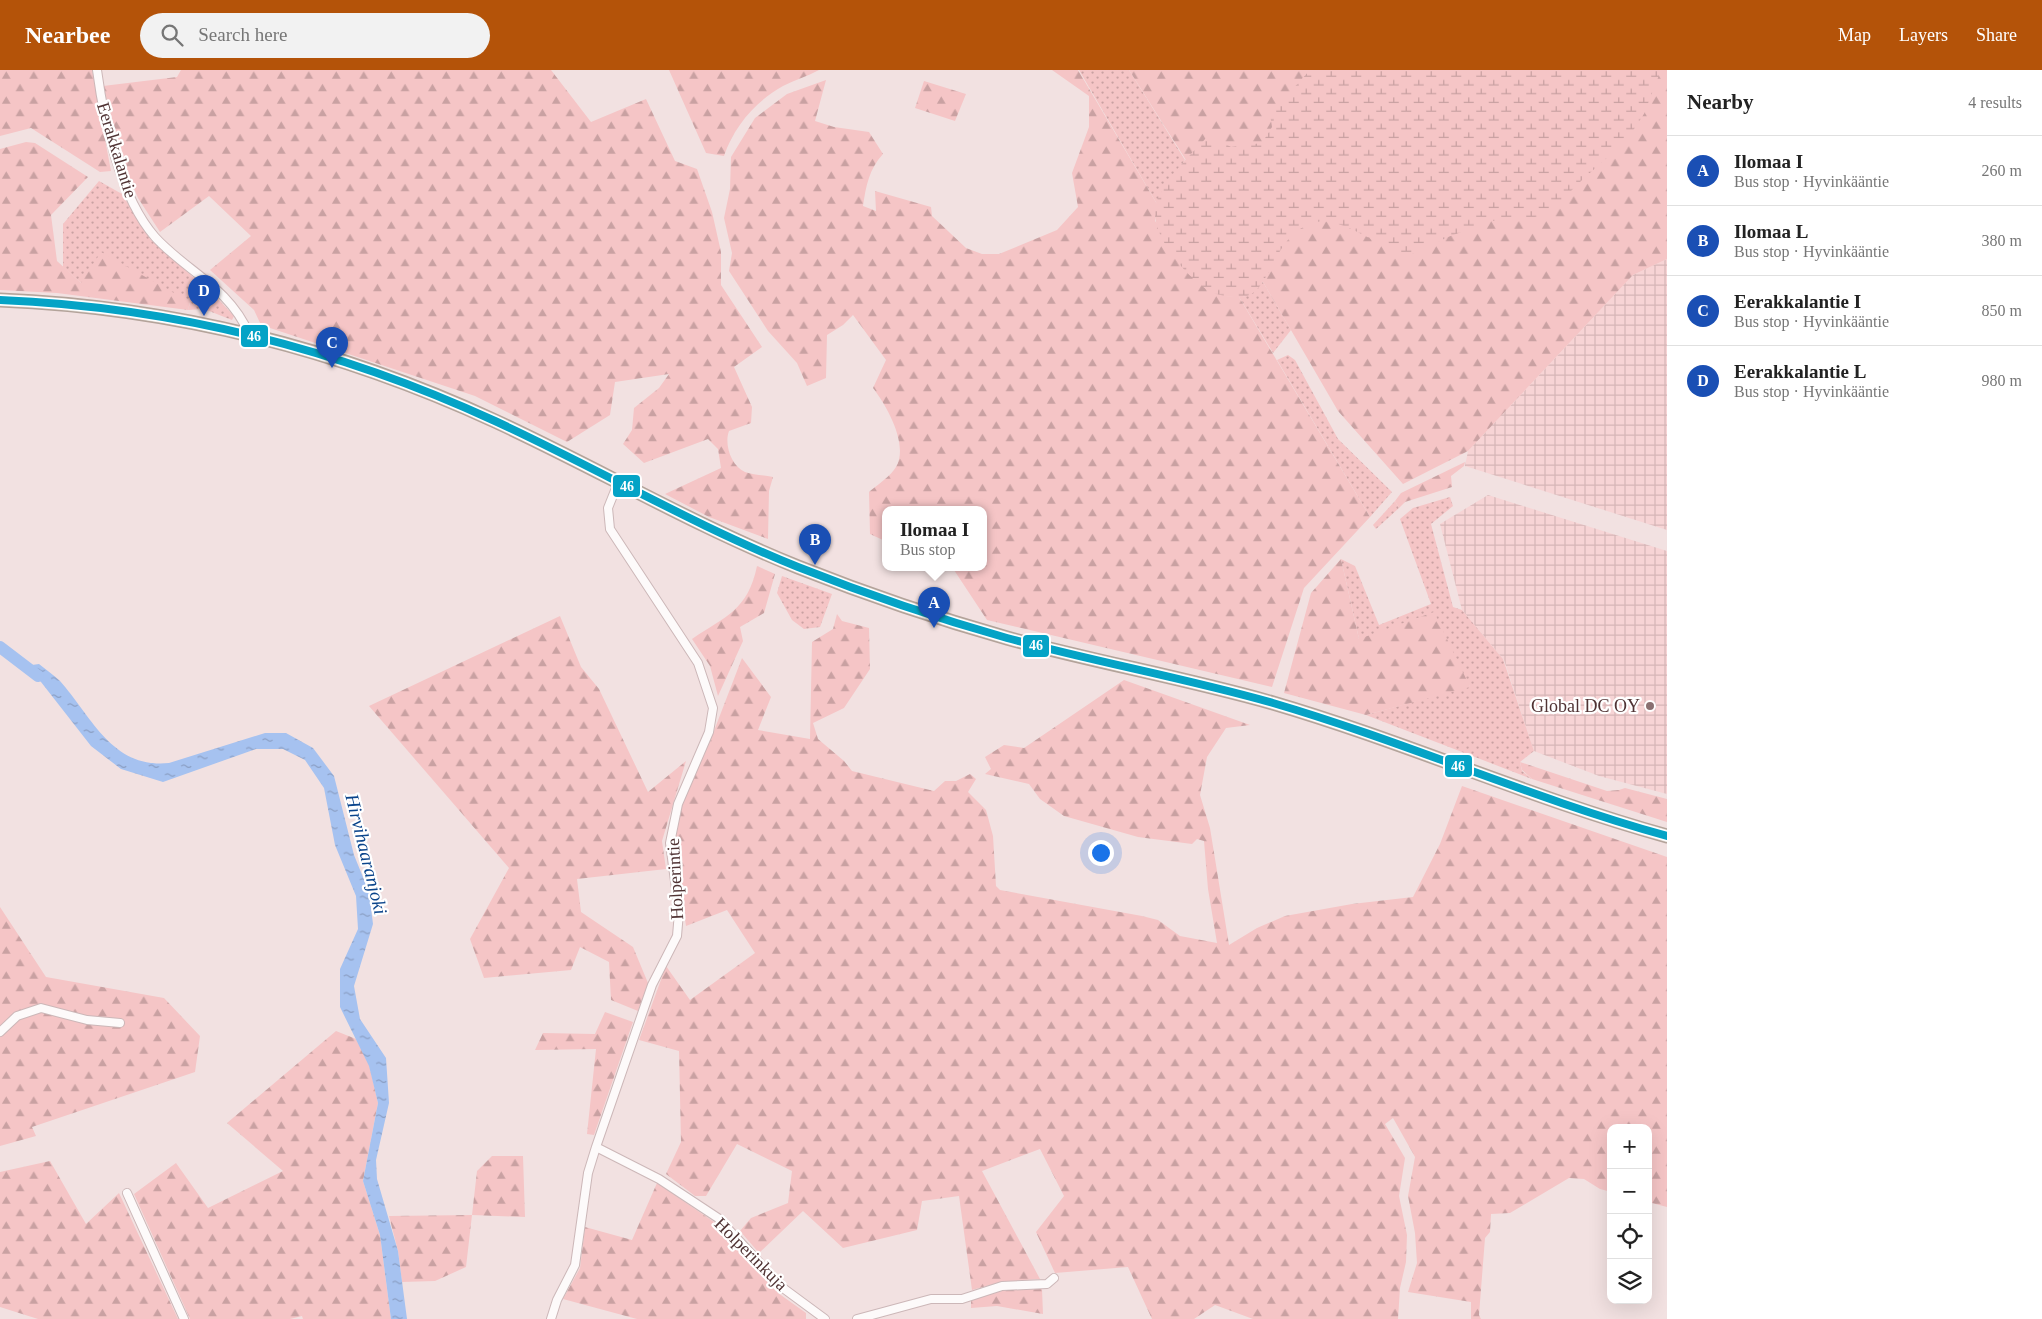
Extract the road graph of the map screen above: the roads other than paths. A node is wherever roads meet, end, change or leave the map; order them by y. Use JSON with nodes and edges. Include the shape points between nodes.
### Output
{"nodes":[{"id":1,"x":97,"y":70,"type":"edge"},
{"id":2,"x":0,"y":300,"type":"edge"},
{"id":3,"x":248,"y":334,"type":"junction"},
{"id":4,"x":618,"y":483,"type":"junction"},
{"id":5,"x":1667,"y":836,"type":"edge"},
{"id":6,"x":120,"y":1023,"type":"dead end"},
{"id":7,"x":0,"y":1032,"type":"edge"},
{"id":8,"x":596,"y":1148,"type":"junction"},
{"id":9,"x":126,"y":1193,"type":"dead end"},
{"id":10,"x":1054,"y":1278,"type":"dead end"},
{"id":11,"x":184,"y":1319,"type":"edge"},
{"id":12,"x":551,"y":1319,"type":"edge"},
{"id":13,"x":825,"y":1319,"type":"edge"},
{"id":14,"x":856,"y":1319,"type":"edge"}],
"edges":[{"from":1,"to":3,"type":"street","name":"Eerakkalantie","via":[[101,102],[125,187],[138,215],[156,238],[224,295],[242,319]]},
{"from":2,"to":3,"type":"highway","via":[[123,311]]},
{"from":3,"to":4,"type":"highway","via":[[338,359],[411,385],[522,434]]},
{"from":4,"to":5,"type":"highway","via":[[765,553],[922,612],[1008,638],[1276,704]]},
{"from":4,"to":8,"type":"street","name":"Holperintie","via":[[608,508],[610,530],[698,663],[714,708],[708,732],[678,804],[670,843],[679,912],[677,936],[652,985]]},
{"from":6,"to":7,"type":"street","via":[[87,1020],[41,1008],[17,1016]]},
{"from":8,"to":12,"type":"street","name":"Holperintie","via":[[588,1173],[575,1265]]},
{"from":8,"to":13,"type":"street","name":"Holperinkuja","via":[[659,1179],[718,1218],[783,1288]]},
{"from":9,"to":11,"type":"street"},
{"from":10,"to":14,"type":"street","via":[[1047,1284],[1002,1286],[962,1299],[931,1299]]}]}
